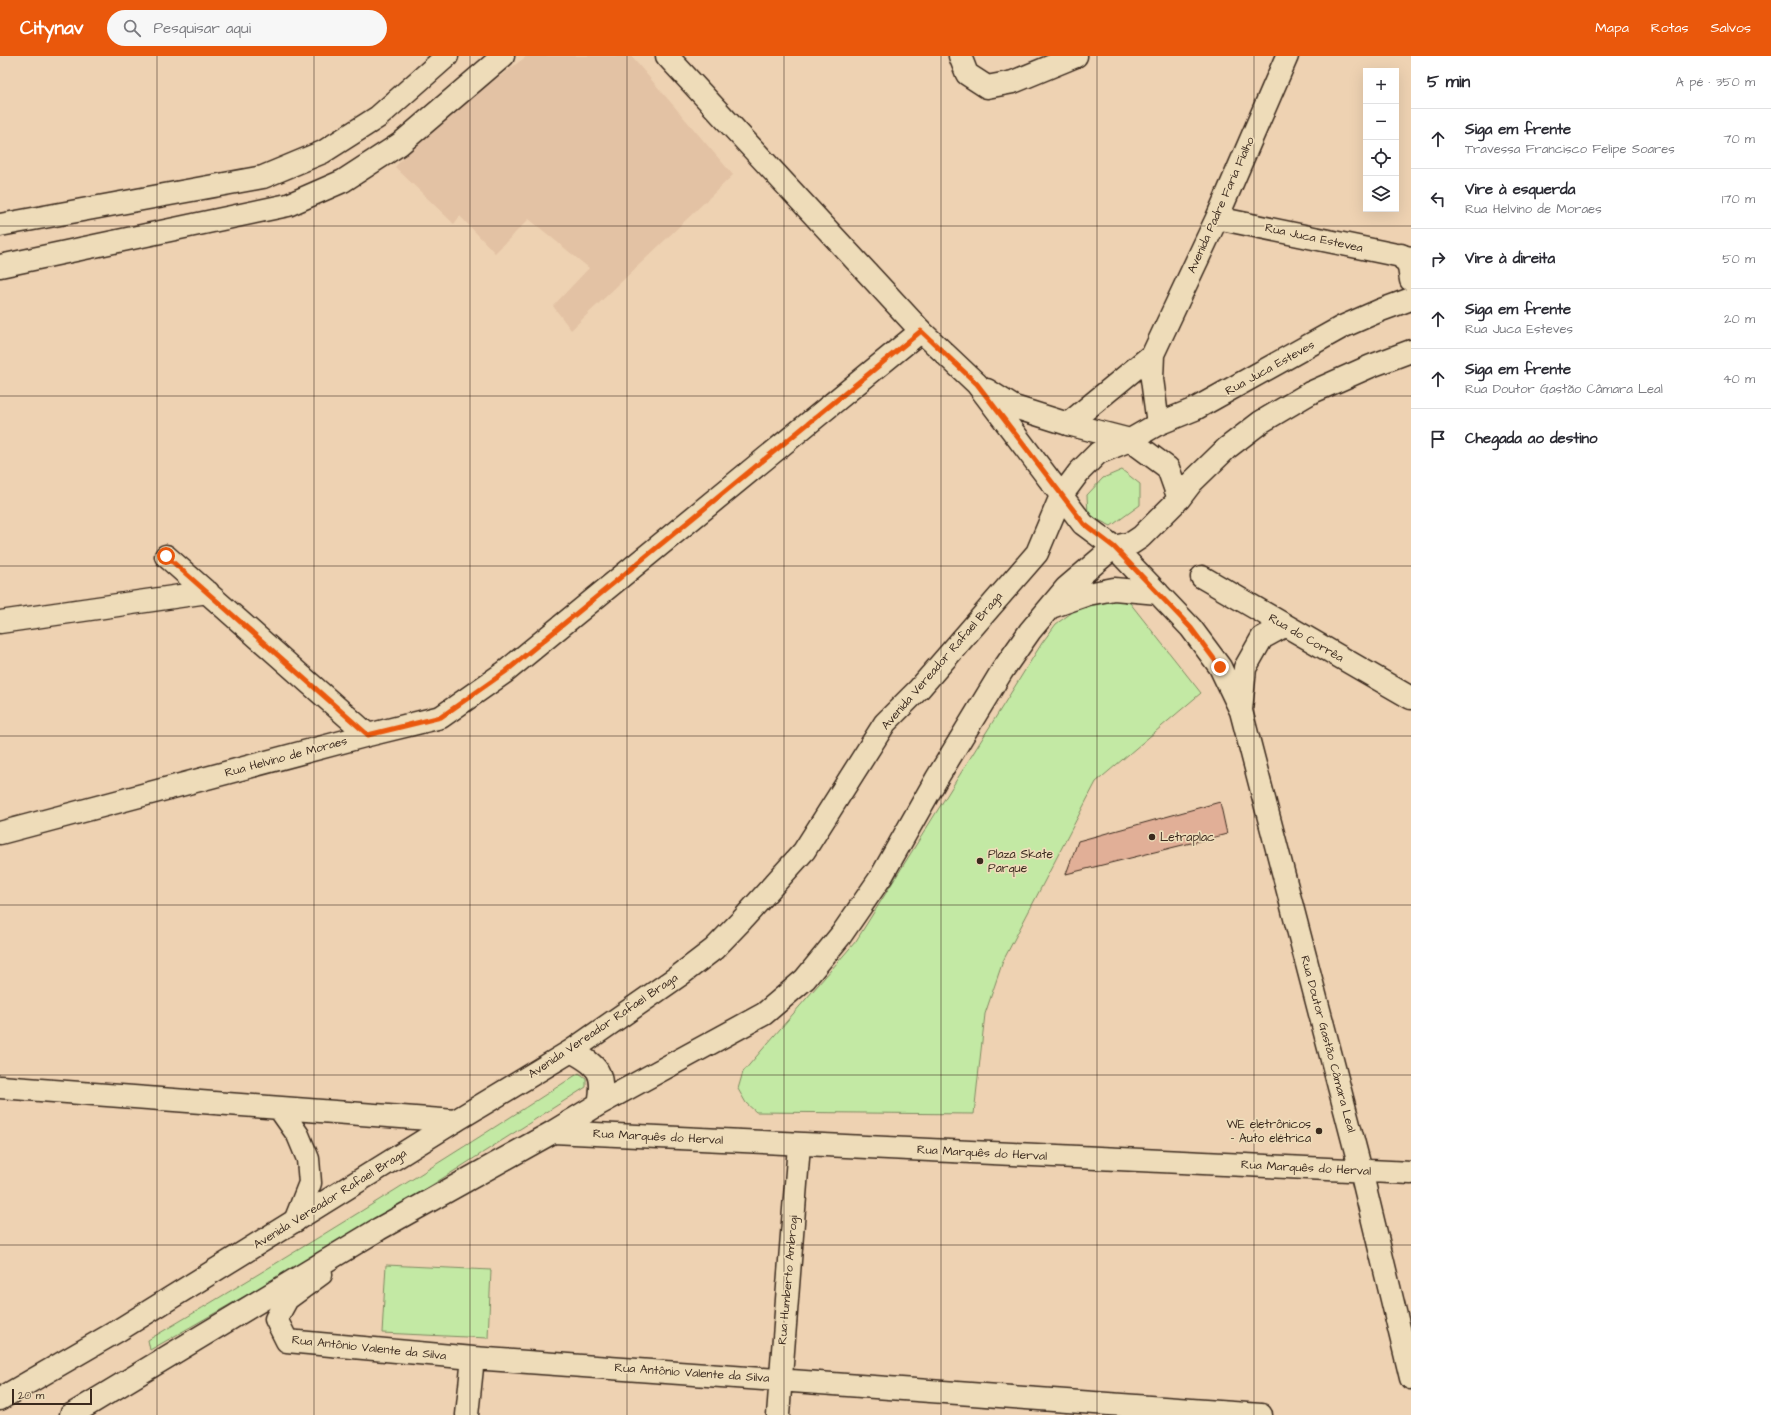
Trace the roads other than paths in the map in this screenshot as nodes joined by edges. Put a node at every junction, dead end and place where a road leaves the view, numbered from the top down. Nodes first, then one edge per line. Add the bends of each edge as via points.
1 (447, 56) edge
2 (503, 56) edge
3 (667, 56) edge
4 (960, 56) edge
5 (1076, 56) edge
6 (1287, 56) edge
7 (1217, 218) junction
8 (0, 225) edge
9 (1406, 257) edge
10 (0, 266) edge
11 (1411, 282) edge
12 (1406, 301) edge
13 (921, 331) junction
14 (1411, 351) edge
15 (1153, 354) junction
16 (977, 384) junction
17 (1068, 424) junction
18 (1158, 424) junction
19 (1130, 440) junction
20 (1061, 496) junction
21 (1178, 499) junction
22 (1114, 547) junction
23 (166, 556) dead end
24 (1202, 577) dead end
25 (208, 592) junction
26 (1158, 593) junction
27 (1050, 608) junction
28 (0, 622) edge
29 (1284, 626) junction
30 (1411, 698) edge
31 (1241, 711) junction
32 (368, 735) junction
33 (0, 833) edge
34 (571, 1051) junction
35 (0, 1087) edge
36 (599, 1104) junction
37 (279, 1108) junction
38 (455, 1121) junction
39 (553, 1132) junction
40 (799, 1145) junction
41 (1361, 1171) junction
42 (1411, 1173) edge
43 (295, 1221) junction
44 (380, 1229) junction
45 (473, 1358) junction
46 (1411, 1378) edge
47 (780, 1379) junction
48 (0, 1399) edge
49 (470, 1412) edge
50 (70, 1415) edge
51 (778, 1415) edge
52 (1261, 1415) edge

1 - 8 main road via 378,117 323,152 264,178
2 - 10 main road via 400,144 343,181 288,205
3 - 13 main road
4 - 5 main road via 967,74 987,87 1013,82
6 - 7 main road, Avenida Padre Faria Fialho
7 - 9 main road, Rua Juca Estevea
7 - 15 main road, Avenida Padre Faria Fialho
9 - 11 main road
11 - 12 main road
12 - 18 main road, Rua Juca Esteves via 1342,328 1195,409
13 - 16 main road
13 - 32 main road, Rua Helvino de Moraes via 505,672 441,717
14 - 21 main road via 1310,394 1261,422 1227,448
15 - 17 main road, Avenida Padre Faria Fialho
15 - 18 main road, Avenida Padre Faria Fialho via 1152,379
16 - 17 main road via 1014,407
16 - 20 main road
17 - 19 main road
18 - 19 main road, Rua Juca Esteves
19 - 20 main road, Rua Juca Esteves via 1098,453 1078,472
19 - 21 main road via 1168,468
20 - 22 main road via 1084,524
20 - 34 main road, Avenida Vereador Rafael Braga via 1037,553 919,689 885,724 804,851 714,949
21 - 22 main road via 1141,537 1132,543
22 - 26 main road, Rua Doutor Gastão Câmara Leal
22 - 27 main road via 1066,588
23 - 25 main road
24 - 29 main road, Rua do Corrêa
25 - 28 main road
25 - 32 main road
26 - 27 main road via 1114,590 1088,594
26 - 31 main road, Rua Doutor Gastão Câmara Leal via 1191,628 1220,667
27 - 36 main road via 1002,671 881,877 805,979 764,1014
29 - 30 main road, Rua do Corrêa
29 - 31 main road, Rua Doutor Gastão Câmara Leal via 1262,638 1245,668
31 - 41 main road, Rua Doutor Gastão Câmara Leal
32 - 33 main road, Rua Helvino de Moraes
34 - 36 main road via 587,1060 599,1073 602,1087
34 - 38 main road, Avenida Vereador Rafael Braga
35 - 37 main road
36 - 39 main road
37 - 38 main road
37 - 43 main road via 298,1135 308,1159 310,1183
38 - 43 main road, Avenida Vereador Rafael Braga
39 - 40 main road, Rua Marquês do Herval
39 - 44 main road
40 - 41 main road, Rua Marquês do Herval
40 - 47 main road, Rua Humberto Ambrogi
41 - 42 main road, Rua Marquês do Herval
41 - 46 main road, Rua Doutor Gastão Câmara Leal
43 - 48 main road, Avenida Vereador Rafael Braga via 119,1330
44 - 45 main road, Rua Antônio Valente da Silva via 287,1299 276,1319 287,1341
44 - 50 main road
45 - 47 main road, Rua Antônio Valente da Silva
45 - 49 main road
47 - 51 main road, Rua Humberto Ambrogi
47 - 52 main road, Rua Antônio Valente da Silva

